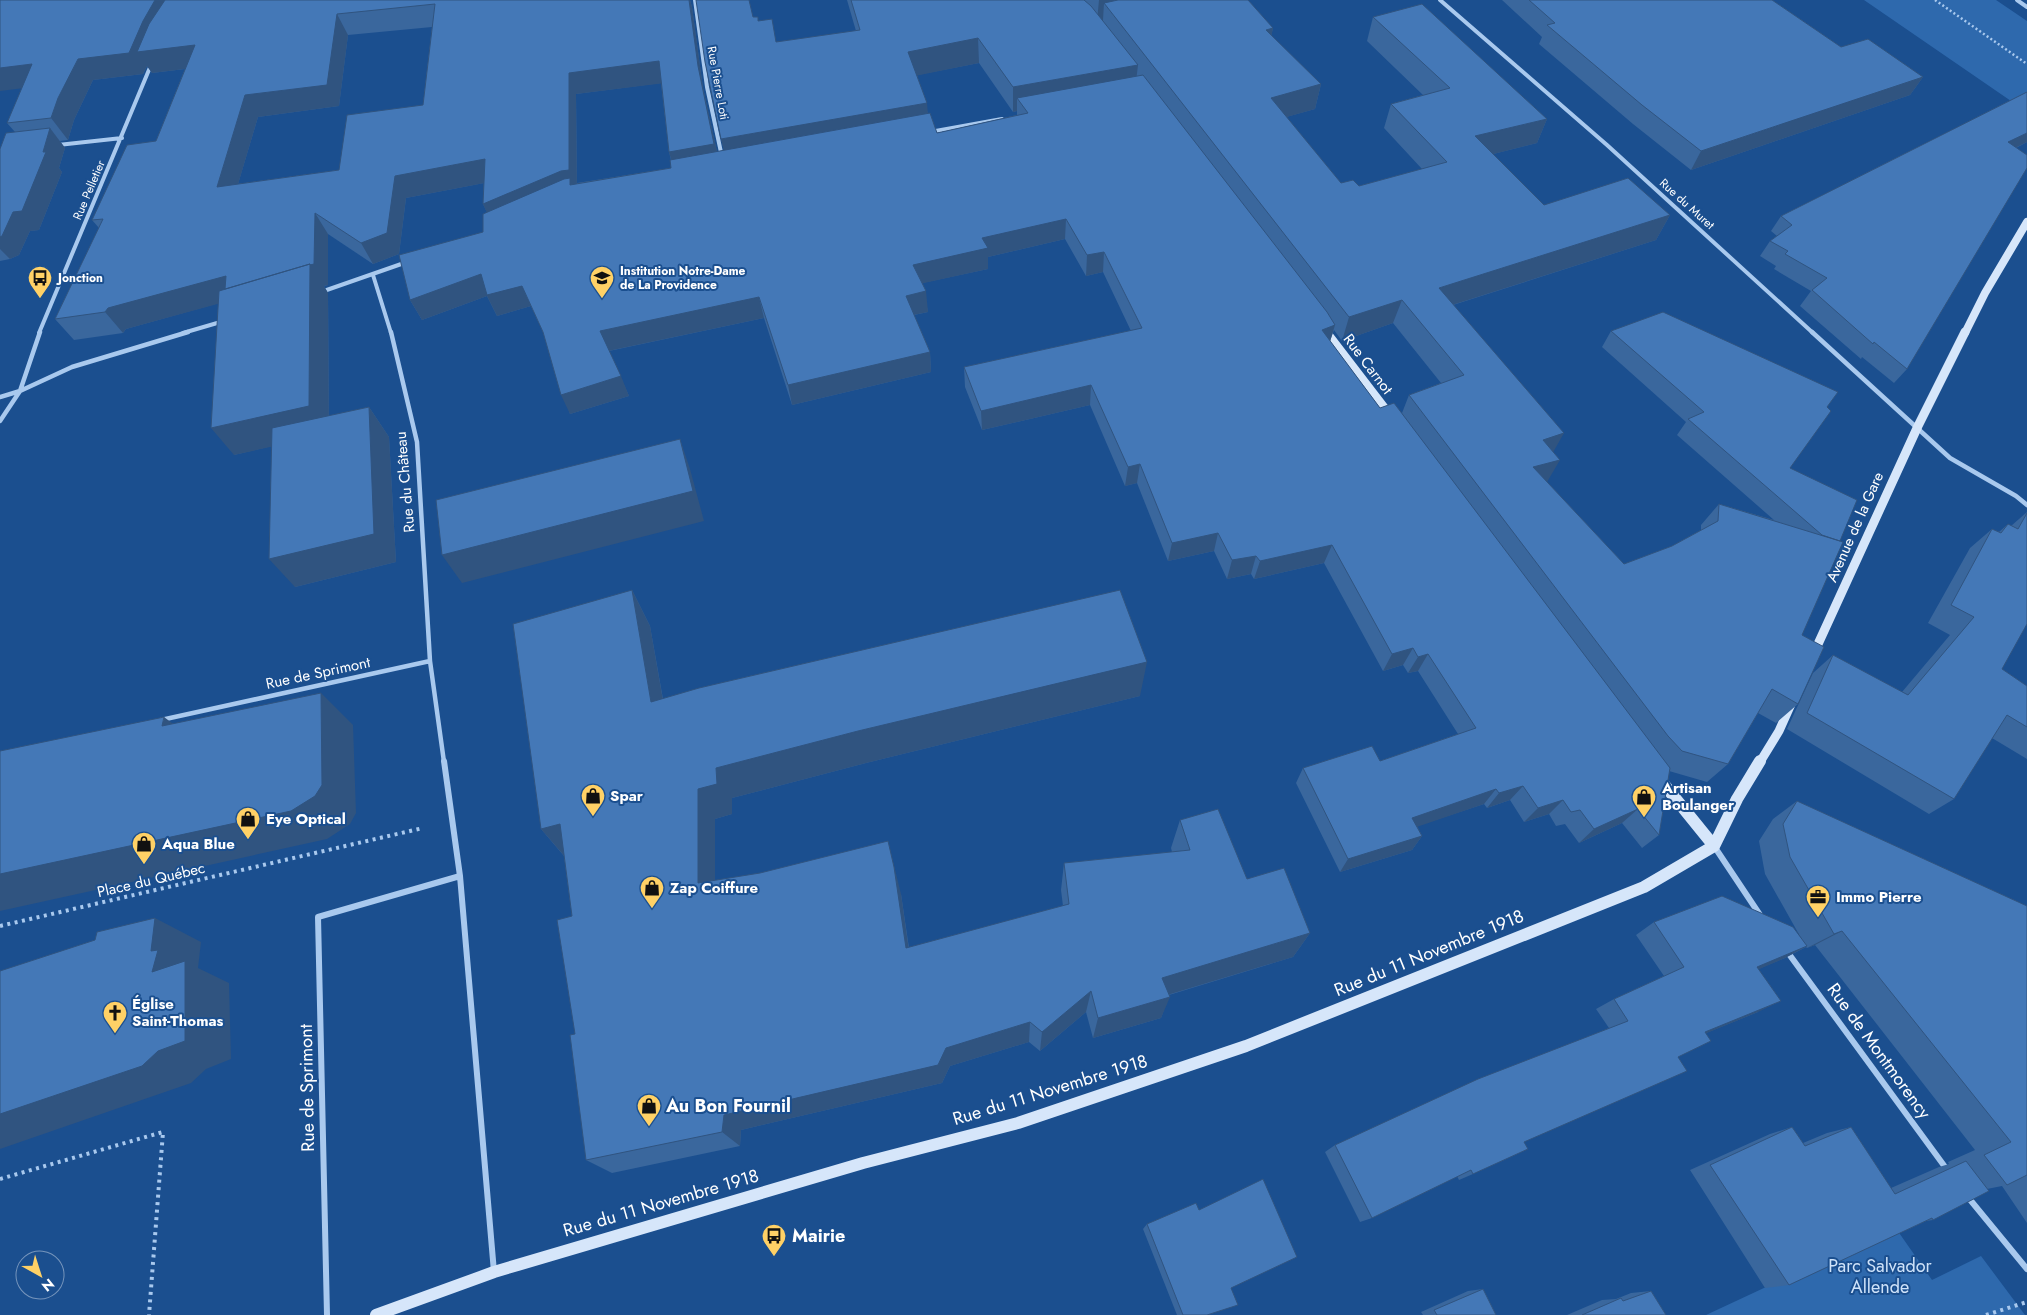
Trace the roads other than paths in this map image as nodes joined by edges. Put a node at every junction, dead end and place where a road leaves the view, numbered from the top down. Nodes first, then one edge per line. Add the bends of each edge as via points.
1 (694, 0) edge
2 (1440, 0) edge
3 (2018, 0) edge
4 (2027, 7) edge
5 (153, 61) edge
6 (1011, 117) edge
7 (925, 132) edge
8 (122, 138) junction
9 (56, 145) dead end
10 (722, 159) edge
11 (2027, 222) edge
12 (415, 260) edge
13 (373, 275) junction
14 (317, 293) dead end
15 (232, 318) edge
16 (1316, 319) edge
17 (20, 392) junction
18 (0, 397) edge
19 (0, 421) edge
20 (1918, 426) junction
21 (1400, 429) edge
22 (2027, 505) edge
23 (430, 661) junction
24 (1808, 668) edge
25 (1795, 695) edge
26 (150, 723) edge
27 (1654, 772) edge
28 (1714, 846) junction
29 (460, 876) junction
30 (1764, 921) edge
31 (1782, 944) edge
32 (1951, 1174) edge
33 (1962, 1190) edge
34 (2027, 1269) edge
35 (494, 1272) junction
36 (326, 1315) edge
37 (376, 1315) edge

1 - 10 street, Rue Pierre Loti
2 - 20 street, Rue du Muret
3 - 4 street
5 - 8 street, Rue Pelletier
6 - 7 street
8 - 9 street
8 - 17 street, Rue Pelletier via 37,339
11 - 20 main road, Avenue de la Gare via 1985,293
12 - 13 street
13 - 14 street
13 - 23 street, Rue du Château via 389,322 416,442
15 - 17 street via 72,367
16 - 21 main road, Rue Carnot
17 - 18 street
17 - 19 street
20 - 22 street, Rue du Muret via 1950,458
20 - 24 main road, Avenue de la Gare
23 - 26 street, Rue de Sprimont
23 - 29 street
25 - 28 main road via 1779,731 1737,799
27 - 28 main road
28 - 30 street
28 - 35 main road, Rue du 11 Novembre 1918 via 1644,887 1246,1046 1018,1123 863,1163
29 - 35 street
29 - 36 street, Rue de Sprimont via 318,917
31 - 32 street, Rue de Montmorency
33 - 34 street
35 - 37 main road, Rue du 11 Novembre 1918

